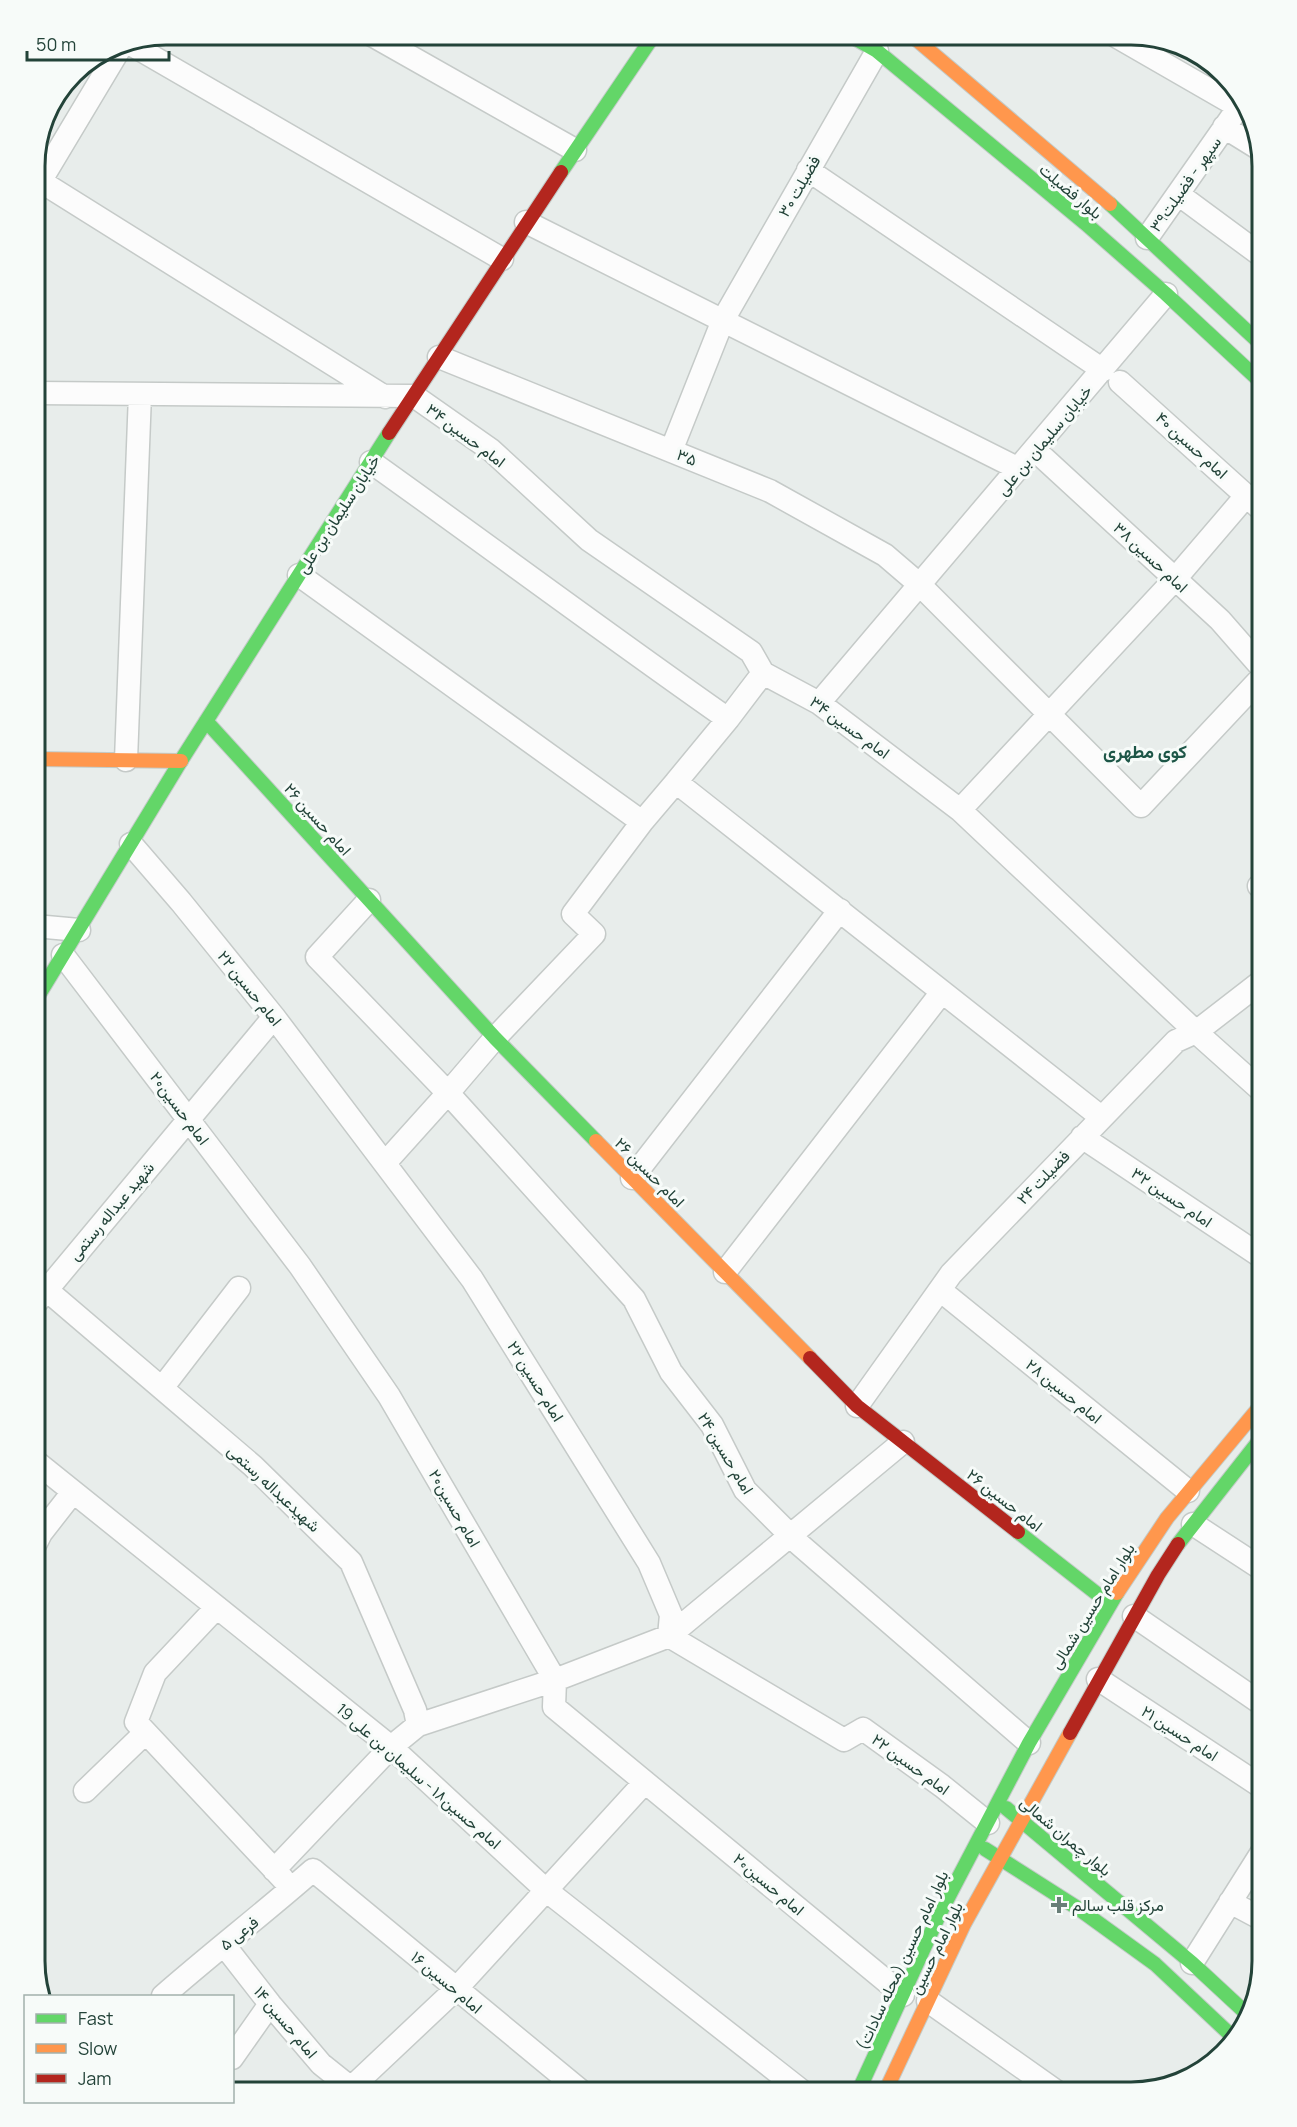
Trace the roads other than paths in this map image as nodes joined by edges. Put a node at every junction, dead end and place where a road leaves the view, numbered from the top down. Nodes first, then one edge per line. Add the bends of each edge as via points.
1 (391, 45) edge
2 (647, 45) edge
3 (866, 45) edge
4 (917, 45) edge
5 (1132, 45) edge
6 (138, 48) edge
7 (877, 51) junction
8 (113, 57) edge
9 (942, 83) junction
10 (1232, 99) edge
11 (1238, 108) edge
12 (1224, 127) junction
13 (1250, 143) edge
14 (575, 150) junction
15 (46, 152) edge
16 (808, 170) junction
17 (45, 189) edge
18 (1178, 194) junction
19 (526, 222) junction
20 (1147, 238) junction
21 (1252, 247) edge
22 (502, 258) junction
23 (1166, 294) junction
24 (723, 320) junction
25 (1252, 335) edge
26 (439, 357) junction
27 (1252, 372) edge
28 (1111, 376) junction
29 (45, 393) edge
30 (140, 394) junction
31 (414, 396) junction
32 (386, 397) junction
33 (1035, 450) junction
34 (671, 451) junction
35 (371, 462) junction
36 (1019, 469) junction
37 (1252, 501) edge
38 (1252, 505) edge
39 (299, 575) junction
40 (1175, 579) junction
41 (920, 585) junction
42 (1252, 656) edge
43 (763, 673) junction
44 (1252, 689) edge
45 (819, 703) junction
46 (1050, 713) junction
47 (728, 719) junction
48 (206, 721) junction
49 (45, 759) edge
50 (126, 760) junction
51 (181, 761) junction
52 (676, 782) junction
53 (960, 810) junction
54 (642, 822) junction
55 (131, 844) junction
56 (369, 900) junction
57 (840, 910) junction
58 (45, 927) edge
59 (79, 930) junction
60 (63, 955) junction
61 (45, 985) edge
62 (1252, 990) edge
63 (942, 992) junction
64 (274, 1017) junction
65 (1197, 1032) junction
66 (495, 1038) junction
67 (1252, 1081) edge
68 (448, 1093) junction
69 (1101, 1117) junction
70 (188, 1119) junction
71 (1082, 1137) junction
72 (384, 1163) junction
73 (632, 1178) junction
74 (1252, 1250) edge
75 (724, 1272) junction
76 (45, 1283) edge
77 (239, 1288) dead end
78 (940, 1290) junction
79 (45, 1296) edge
80 (162, 1388) junction
81 (857, 1406) junction
82 (1252, 1417) edge
83 (903, 1442) junction
84 (1252, 1451) edge
85 (45, 1470) edge
86 (1188, 1491) junction
87 (73, 1492) junction
88 (1193, 1524) junction
89 (45, 1528) edge
90 (792, 1536) junction
91 (1252, 1562) edge
92 (1110, 1604) junction
93 (217, 1607) junction
94 (1134, 1616) junction
95 (669, 1636) junction
96 (1098, 1679) junction
97 (555, 1680) junction
98 (1252, 1696) edge
99 (418, 1725) junction
100 (145, 1733) junction
101 (1029, 1743) junction
102 (391, 1747) junction
103 (1252, 1780) edge
104 (645, 1782) junction
105 (85, 1791) dead end
106 (999, 1803) junction
107 (1023, 1821) junction
108 (988, 1823) junction
109 (977, 1843) junction
110 (1002, 1859) junction
111 (1252, 1869) edge
112 (274, 1870) junction
113 (313, 1870) joint
114 (292, 1888) junction
115 (547, 1891) junction
116 (1230, 1902) junction
117 (1252, 1913) edge
118 (224, 1945) junction
119 (1191, 1963) junction
120 (456, 1989) junction
121 (164, 1995) edge
122 (903, 1995) junction
123 (928, 2001) junction
124 (270, 2004) junction
125 (1242, 2010) edge
126 (1228, 2033) edge
127 (234, 2055) edge
128 (343, 2082) edge
129 (361, 2082) edge
130 (570, 2082) edge
131 (790, 2082) edge
132 (863, 2082) edge
133 (890, 2082) edge
134 (1043, 2082) edge

1 - 14 street
2 - 14 street, خیابان سلیمان بن علی
3 - 7 street, بلوار فضیلت
4 - 9 street, بلوار فضیلت
5 - 10 street
6 - 22 street
7 - 9 street, بلوار فضیلت
7 - 16 street, فضیلت ۳۰
8 - 15 street
9 - 20 street, بلوار فضیلت via 1104,198
9 - 23 street, بلوار فضیلت via 1084,223
11 - 12 street, سپهر - فضیلت۳۹
12 - 13 street
12 - 18 street, سپهر - فضیلت۳۹
14 - 19 street, خیابان سلیمان بن علی
16 - 24 street, فضیلت ۳۰
16 - 28 street, امام حسین ۴۰
17 - 32 street
18 - 20 street, سپهر - فضیلت۳۹
18 - 21 street
19 - 22 street, خیابان سلیمان بن علی
19 - 24 street
20 - 25 street, بلوار فضیلت
22 - 26 street, خیابان سلیمان بن علی
23 - 27 street, بلوار فضیلت
23 - 28 street, خیابان سلیمان بن علی
24 - 34 street, فضیلت ۳۰
24 - 36 street
26 - 31 street, خیابان سلیمان بن علی
26 - 34 street, ۳۵
28 - 33 street, خیابان سلیمان بن علی
28 - 37 street, امام حسین ۴۰
29 - 30 street
30 - 32 street
30 - 50 street
31 - 32 street
31 - 35 street, خیابان سلیمان بن علی
31 - 43 street, امام حسین ۳۴ via 491,450 589,540 751,652
33 - 36 street, خیابان سلیمان بن علی
33 - 40 street, امام حسین ۳۸
34 - 41 street, ۳۵ via 770,491 885,555
35 - 39 street, خیابان سلیمان بن علی
35 - 47 street
36 - 41 street, خیابان سلیمان بن علی
38 - 40 street
39 - 48 street, خیابان سلیمان بن علی
39 - 54 street
40 - 42 street, امام حسین ۳۸
40 - 46 street
41 - 45 street, خیابان سلیمان بن علی
41 - 46 street, ۳۵
43 - 45 street, امام حسین ۳۴
43 - 47 street
44 - 46 street, ۳۵ via 1141,806
45 - 53 street, امام حسین ۳۴
46 - 53 street
47 - 52 street
48 - 51 street, خیابان سلیمان بن علی
48 - 56 street, امام حسین ۲۶
49 - 50 street
50 - 51 street
51 - 55 street, خیابان سلیمان بن علی
52 - 54 street
52 - 57 street
53 - 65 street, امام حسین ۳۴
54 - 66 street via 573,914 594,934
55 - 59 street, خیابان سلیمان بن علی
55 - 64 street, امام حسین ۲۲
56 - 66 street, امام حسین ۲۶
56 - 68 street, امام حسین ۲۴ via 317,957
57 - 63 street
57 - 73 street
58 - 59 street
59 - 60 street, خیابان سلیمان بن علی
60 - 61 street, خیابان سلیمان بن علی
60 - 70 street, امام حسین۲۰
62 - 65 street, فضیلت ۲۴
63 - 69 street
63 - 75 street
64 - 70 street, شهید عبداله رستمی
64 - 72 street, امام حسین ۲۲
65 - 67 street, امام حسین ۳۴
65 - 69 street, فضیلت ۲۴ via 1176,1041
66 - 68 street
66 - 73 street, امام حسین ۲۶
68 - 72 street
68 - 90 street, امام حسین ۲۴ via 634,1299 670,1372 712,1425 745,1490
69 - 71 street, فضیلت ۲۴
70 - 76 street, شهید عبداله رستمی
70 - 97 street, امام حسین۲۰ via 300,1266 389,1396
71 - 74 street, امام حسین ۳۲
71 - 78 street, فضیلت ۲۴
72 - 95 street, امام حسین ۲۲ via 472,1279 649,1563 670,1615
73 - 75 street, امام حسین ۲۶
75 - 81 street, امام حسین ۲۶
77 - 80 street
78 - 81 street, فضیلت ۲۴
78 - 86 street, امام حسین ۲۸
79 - 80 street, شهیدعبداله رستمی
80 - 99 street, شهیدعبداله رستمی via 253,1466 351,1562
81 - 83 street, امام حسین ۲۶
82 - 86 street, بلوار امام حسین شمالی
83 - 90 street
83 - 92 street, امام حسین ۲۶
84 - 88 street
85 - 87 street, امام حسین۱۸ - سلیمان بن علی 19
86 - 92 street, بلوار امام حسین شمالی
87 - 89 street
87 - 93 street, امام حسین۱۸ - سلیمان بن علی 19
88 - 91 street
88 - 94 street
90 - 95 street
90 - 101 street, امام حسین ۲۴
92 - 101 street, بلوار امام حسین شمالی
93 - 100 street via 155,1673 136,1722
93 - 102 street, امام حسین۱۸ - سلیمان بن علی 19
94 - 96 street
94 - 98 street
95 - 97 street
95 - 108 street, امام حسین ۲۲ via 844,1740 863,1729
96 - 103 street, امام حسین ۲۱
96 - 107 street
97 - 99 street
97 - 104 street, امام حسین۲۰ via 554,1707
99 - 102 street
100 - 105 street
100 - 112 street
101 - 106 street, بلوار امام حسین شمالی
102 - 112 street
102 - 115 street, امام حسین۱۸ - سلیمان بن علی 19
104 - 115 street
104 - 122 street, امام حسین۲۰
106 - 107 street, بلوار چمران شمالی
106 - 108 street, بلوار امام حسین شمالی
107 - 110 street, بلوار امام حسین
107 - 119 street, بلوار چمران شمالی
108 - 109 street, بلوار امام حسین شمالی
109 - 110 street
109 - 122 street, بلوار امام حسین (محله سادات)
110 - 123 street, بلوار امام حسین via 964,1924
110 - 126 street via 1155,1964
111 - 116 street
112 - 114 street
113 - 114 street, فرعی ۵
113 - 120 street, امام حسین ۱۶
114 - 118 street, فرعی ۵
115 - 120 street
115 - 131 street, امام حسین۱۸ - سلیمان بن علی 19
116 - 117 street
116 - 119 street
118 - 121 street, فرعی ۵
118 - 124 street, امام حسین ۱۴
119 - 125 street, بلوار چمران شمالی
120 - 129 street
120 - 130 street, امام حسین ۱۶
122 - 132 street, بلوار امام حسین (محله سادات)
123 - 133 street, بلوار امام حسین
123 - 134 street
124 - 127 street
124 - 128 street, امام حسین ۱۴ via 321,2064

